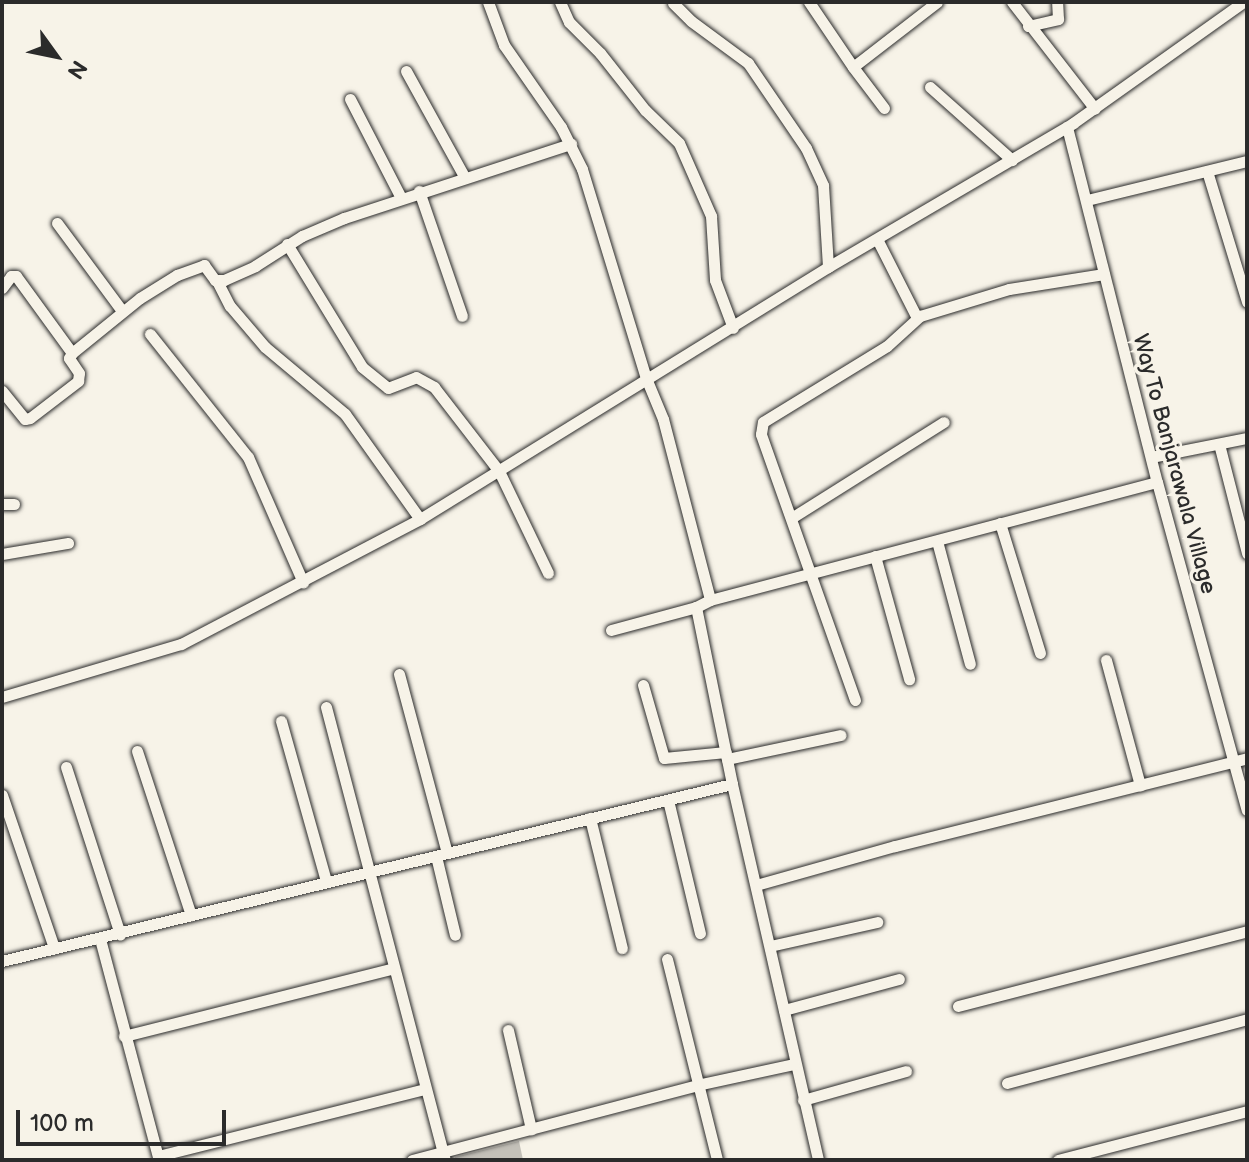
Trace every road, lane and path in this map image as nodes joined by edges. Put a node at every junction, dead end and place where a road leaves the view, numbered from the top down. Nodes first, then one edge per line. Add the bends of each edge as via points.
1 (488, 2) edge
2 (560, 2) edge
3 (809, 2) edge
4 (937, 2) edge
5 (1012, 2) edge
6 (1057, 2) edge
7 (1243, 2) edge
8 (673, 3) edge
9 (1228, 6) edge
10 (1028, 26) junction
11 (853, 67) junction
12 (406, 71) dead end
13 (930, 87) dead end
14 (350, 99) dead end
15 (884, 108) dead end
16 (1095, 109) junction
17 (1067, 127) junction
18 (571, 144) junction
19 (1012, 160) junction
20 (1247, 161) edge
21 (1207, 171) junction
22 (465, 178) junction
23 (419, 191) junction
24 (401, 198) junction
25 (1087, 200) junction
26 (57, 223) dead end
27 (878, 241) junction
28 (287, 244) junction
29 (828, 267) junction
30 (1104, 274) junction
31 (217, 281) junction
32 (2, 288) edge
33 (1247, 302) edge
34 (122, 311) junction
35 (462, 316) dead end
36 (917, 318) junction
37 (733, 328) junction
38 (150, 334) dead end
39 (72, 353) junction
40 (646, 378) junction
41 (2, 391) edge
42 (944, 422) dead end
43 (1247, 438) edge
44 (1219, 444) junction
45 (1151, 457) junction
46 (499, 471) junction
47 (1157, 482) junction
48 (793, 517) junction
49 (420, 519) junction
50 (1000, 523) junction
51 (937, 541) junction
52 (68, 543) dead end
53 (1247, 553) edge
54 (2, 554) edge
55 (875, 556) junction
56 (810, 572) junction
57 (548, 573) dead end
58 (303, 582) junction
59 (710, 600) junction
60 (696, 607) junction
61 (611, 630) dead end
62 (1040, 653) dead end
63 (1106, 660) dead end
64 (970, 664) dead end
65 (399, 674) dead end
66 (909, 679) dead end
67 (643, 685) dead end
68 (2, 697) edge
69 (855, 700) dead end
70 (326, 707) dead end
71 (281, 721) dead end
72 (841, 735) dead end
73 (137, 751) dead end
74 (727, 756) junction
75 (1247, 758) edge
76 (1231, 761) junction
77 (66, 767) dead end
78 (732, 784) junction
79 (1140, 785) junction
80 (2, 795) edge
81 (668, 800) junction
82 (1247, 810) edge
83 (590, 818) junction
84 (442, 854) junction
85 (370, 872) junction
86 (326, 881) junction
87 (756, 885) junction
88 (191, 915) junction
89 (877, 922) dead end
90 (1247, 931) edge
91 (700, 933) dead end
92 (120, 934) junction
93 (455, 935) dead end
94 (100, 939) junction
95 (770, 946) junction
96 (54, 948) junction
97 (622, 948) dead end
98 (667, 959) dead end
99 (2, 961) edge
100 (394, 968) junction
101 (899, 979) dead end
102 (958, 1006) dead end
103 (784, 1010) junction
104 (1247, 1019) edge
105 (508, 1030) dead end
106 (124, 1036) junction
107 (794, 1064) junction
108 (906, 1071) dead end
109 (1007, 1083) dead end
110 (697, 1085) junction
111 (425, 1089) junction
112 (803, 1100) junction
113 (1247, 1111) edge
114 (531, 1129) junction
115 (444, 1156) edge
116 (158, 1158) edge
117 (412, 1160) edge
118 (717, 1160) edge
119 (818, 1160) edge
120 (1058, 1160) edge

1 - 18 street via 504,45
2 - 37 street via 569,22 679,143 711,216 715,280
3 - 11 street
4 - 11 street
5 - 10 street
6 - 10 street via 1058,19
7 - 9 street
8 - 29 street via 748,63 806,148 823,185
9 - 16 street
10 - 16 street
11 - 15 street
12 - 22 street
13 - 19 street
14 - 24 street
16 - 17 street
17 - 19 street
17 - 25 street, Way To Banjarawala Village
18 - 22 street
18 - 40 street
19 - 27 street
20 - 21 street
21 - 25 street
21 - 33 street
22 - 23 street
23 - 24 street
23 - 35 street
24 - 28 street
25 - 30 street, Way To Banjarawala Village
26 - 34 street
27 - 29 street
27 - 36 street
28 - 31 street via 255,266
28 - 46 street via 362,367 388,388 411,377 428,381
29 - 37 street
30 - 36 street via 1009,289
30 - 45 street, Way To Banjarawala Village
31 - 34 street via 206,266 197,267 161,283
31 - 49 street via 230,306 265,347 345,414
32 - 39 street via 16,276
34 - 39 street
36 - 48 street via 887,346 763,422 761,434
37 - 40 street
38 - 58 street via 248,457
39 - 41 street via 78,381 28,419
40 - 46 street
40 - 59 street via 663,419
42 - 48 street
43 - 44 street
44 - 45 street
44 - 53 street
45 - 47 street, Way To Banjarawala Village
46 - 49 street
46 - 57 street
47 - 50 street
47 - 76 street, Way To Banjarawala Village
48 - 56 street
49 - 58 street
50 - 51 street
50 - 62 street
51 - 55 street
51 - 64 street
52 - 54 street
55 - 56 street
55 - 66 street
56 - 59 street
56 - 69 street
58 - 68 street via 181,644
59 - 60 street
60 - 61 street
60 - 74 street
63 - 79 street
65 - 84 street
67 - 74 street via 664,758
70 - 85 street
71 - 86 street
72 - 74 street
73 - 88 street
74 - 78 street
75 - 76 street
76 - 79 street
76 - 82 street, Way To Banjarawala Village
77 - 92 street
78 - 81 street
78 - 87 street
79 - 87 street
80 - 96 street
81 - 83 street
81 - 91 street
83 - 84 street
83 - 97 street
84 - 85 street
84 - 93 street
85 - 86 street
85 - 100 street
86 - 88 street
87 - 95 street
88 - 92 street
89 - 95 street
90 - 102 street
92 - 94 street
94 - 96 street
94 - 106 street
95 - 103 street
96 - 99 street
98 - 110 street
100 - 106 street
100 - 111 street
101 - 103 street
103 - 107 street
104 - 109 street
105 - 114 street
106 - 116 street
107 - 110 street
107 - 112 street
108 - 112 street
110 - 114 street
110 - 118 street
111 - 115 street
111 - 116 street
112 - 119 street
113 - 120 street
114 - 115 street
115 - 117 street

